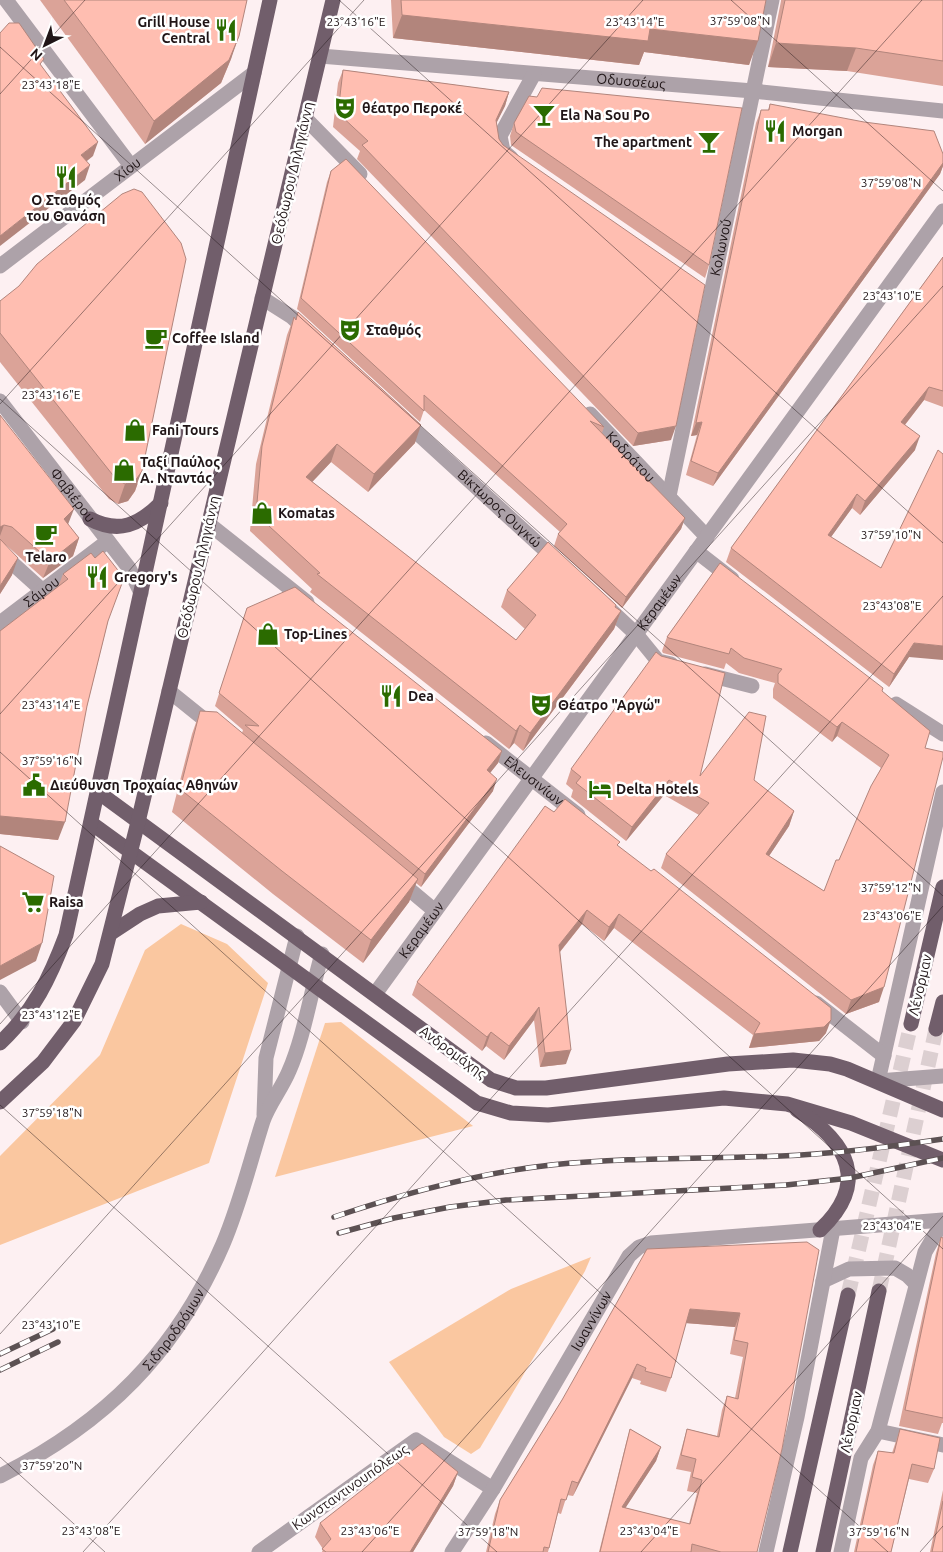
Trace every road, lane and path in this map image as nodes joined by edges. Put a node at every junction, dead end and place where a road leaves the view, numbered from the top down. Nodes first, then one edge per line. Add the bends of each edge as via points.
1 (6, 0) edge
2 (270, 0) edge
3 (333, 0) edge
4 (772, 0) edge
5 (320, 56) junction
6 (254, 72) junction
7 (534, 74) junction
8 (753, 91) junction
9 (943, 111) edge
10 (305, 118) junction
11 (131, 166) junction
12 (525, 168) edge
13 (367, 182) edge
14 (943, 211) edge
15 (0, 266) edge
16 (695, 283) edge
17 (711, 294) junction
18 (262, 298) junction
19 (321, 344) edge
20 (0, 401) edge
21 (580, 403) edge
22 (394, 412) edge
23 (669, 496) junction
24 (161, 504) junction
25 (90, 519) junction
26 (209, 524) junction
27 (707, 537) junction
28 (108, 541) junction
29 (0, 552) edge
30 (696, 552) junction
31 (570, 573) edge
32 (742, 587) edge
33 (43, 590) junction
34 (141, 592) junction
35 (592, 594) edge
36 (317, 610) edge
37 (0, 623) edge
38 (636, 634) junction
39 (752, 686) dead end
40 (169, 690) junction
41 (881, 693) edge
42 (943, 734) edge
43 (478, 736) edge
44 (230, 741) edge
45 (532, 778) junction
46 (98, 792) junction
47 (943, 792) edge
48 (138, 822) junction
49 (92, 823) junction
50 (590, 824) edge
51 (131, 852) junction
52 (390, 873) edge
53 (943, 887) edge
54 (201, 902) junction
55 (435, 911) junction
56 (111, 933) junction
57 (298, 936) junction
58 (322, 954) junction
59 (289, 966) junction
60 (313, 983) junction
61 (0, 992) edge
62 (802, 992) edge
63 (375, 994) junction
64 (943, 1002) edge
65 (22, 1022) junction
66 (911, 1024) tunnel mouth
67 (936, 1029) tunnel mouth
68 (0, 1043) edge
69 (884, 1056) junction
70 (943, 1076) edge
71 (878, 1081) junction
72 (0, 1102) edge
73 (787, 1104) junction
74 (943, 1110) edge
75 (264, 1119) junction
76 (943, 1160) edge
77 (943, 1220) edge
78 (827, 1230) junction
79 (823, 1282) junction
80 (916, 1284) junction
81 (879, 1291) tunnel mouth
82 (848, 1295) tunnel mouth
83 (878, 1431) junction
84 (943, 1445) edge
85 (0, 1476) edge
86 (493, 1489) junction
87 (259, 1552) edge
88 (452, 1552) edge
89 (766, 1552) edge
90 (790, 1552) edge
91 (823, 1552) edge
92 (841, 1552) edge

1 - 11 street
2 - 6 main road
3 - 5 main road, Θεόδωρου Δηληγιάννη
4 - 8 street, Κολωνού
5 - 7 street, Οδυσσέως
5 - 10 main road, Θεόδωρου Δηληγιάννη
6 - 11 street, Χίου
6 - 24 main road
7 - 8 street, Οδυσσέως
7 - 12 street via 500,136 503,151
8 - 9 street, Οδυσσέως
8 - 17 street, Κολωνού
10 - 13 street
10 - 18 main road, Θεόδωρου Δηληγιάννη
11 - 15 street, Χίου
14 - 27 street, Κεραμέων
16 - 17 street
17 - 23 street, Κολωνού
18 - 19 street via 292,317
18 - 26 main road, Θεόδωρου Δηληγιάννη
20 - 25 street, Φαβιέρου
21 - 23 street, Κοδράτου
22 - 31 street, Βίκτωρος Ουγκώ
23 - 27 street, Κοδράτου
24 - 25 main road via 139,523 111,526
24 - 34 main road
25 - 28 street, Φαβιέρου
26 - 36 street
26 - 40 main road, Θεόδωρου Δηληγιάννη
27 - 30 street, Κεραμέων
28 - 33 street, Σάμου
28 - 34 street, Φαβιέρου
29 - 33 street
30 - 32 street
30 - 38 street, Κεραμέων
33 - 37 street, Σάμου
34 - 46 main road
35 - 38 street
38 - 39 street via 658,661
38 - 45 street, Κεραμέων
40 - 44 street
40 - 48 main road, Θεόδωρου Δηληγιάννη
41 - 42 street
43 - 45 street, Ελευσινίων
45 - 50 street, Ελευσινίων
45 - 55 street, Κεραμέων
46 - 48 main road, Ανδρομάχης
46 - 49 main road
47 - 69 street
48 - 51 main road, Θεόδωρου Δηληγιάννη
48 - 57 main road, Ανδρομάχης
49 - 51 main road, Ανδρομάχης
49 - 65 main road via 60,951
51 - 54 main road, Ανδρομάχης
51 - 56 main road, Θεόδωρου Δηληγιάννη
52 - 55 street
53 - 66 main road, Λένορμαν
54 - 56 main road via 158,906
54 - 59 main road, Ανδρομάχης
55 - 63 street, Κεραμέων
56 - 72 main road, Θεόδωρου Δηληγιάννη via 102,964 74,1021 43,1062
57 - 58 main road, Ανδρομάχης
57 - 59 street, Σιδηροδρόμων
58 - 60 street, Σιδηροδρόμων
58 - 63 main road, Ανδρομάχης
59 - 60 main road, Ανδρομάχης
59 - 75 street, Σιδηροδρόμων via 266,1058
60 - 73 main road, Ανδρομάχης via 478,1103 511,1113 548,1115 724,1098
60 - 75 street, Σιδηροδρόμων via 290,1070
61 - 65 street
62 - 69 street
63 - 71 main road, Ανδρομάχης via 483,1075 516,1088 555,1087 774,1060 830,1064
64 - 67 main road, Λένορμαν
65 - 68 main road
69 - 71 street
70 - 71 street
71 - 74 main road
73 - 76 main road via 851,1123
73 - 78 main road via 830,1136 847,1165 850,1178 847,1192
75 - 85 street, Σιδηροδρόμων via 223,1243 184,1317 155,1360 88,1422 48,1450
77 - 78 street
77 - 80 street via 925,1252
78 - 79 street
78 - 86 street, Ιωαννίνων via 651,1243 639,1247 629,1256
79 - 80 street via 849,1269 894,1268
79 - 89 street
80 - 83 street
81 - 91 main road, Λένορμαν
82 - 90 main road
83 - 84 street
83 - 92 street via 861,1458
86 - 87 street, Κωνσταντινουπόλεως via 416,1440
86 - 88 street, Ιωαννίνων

